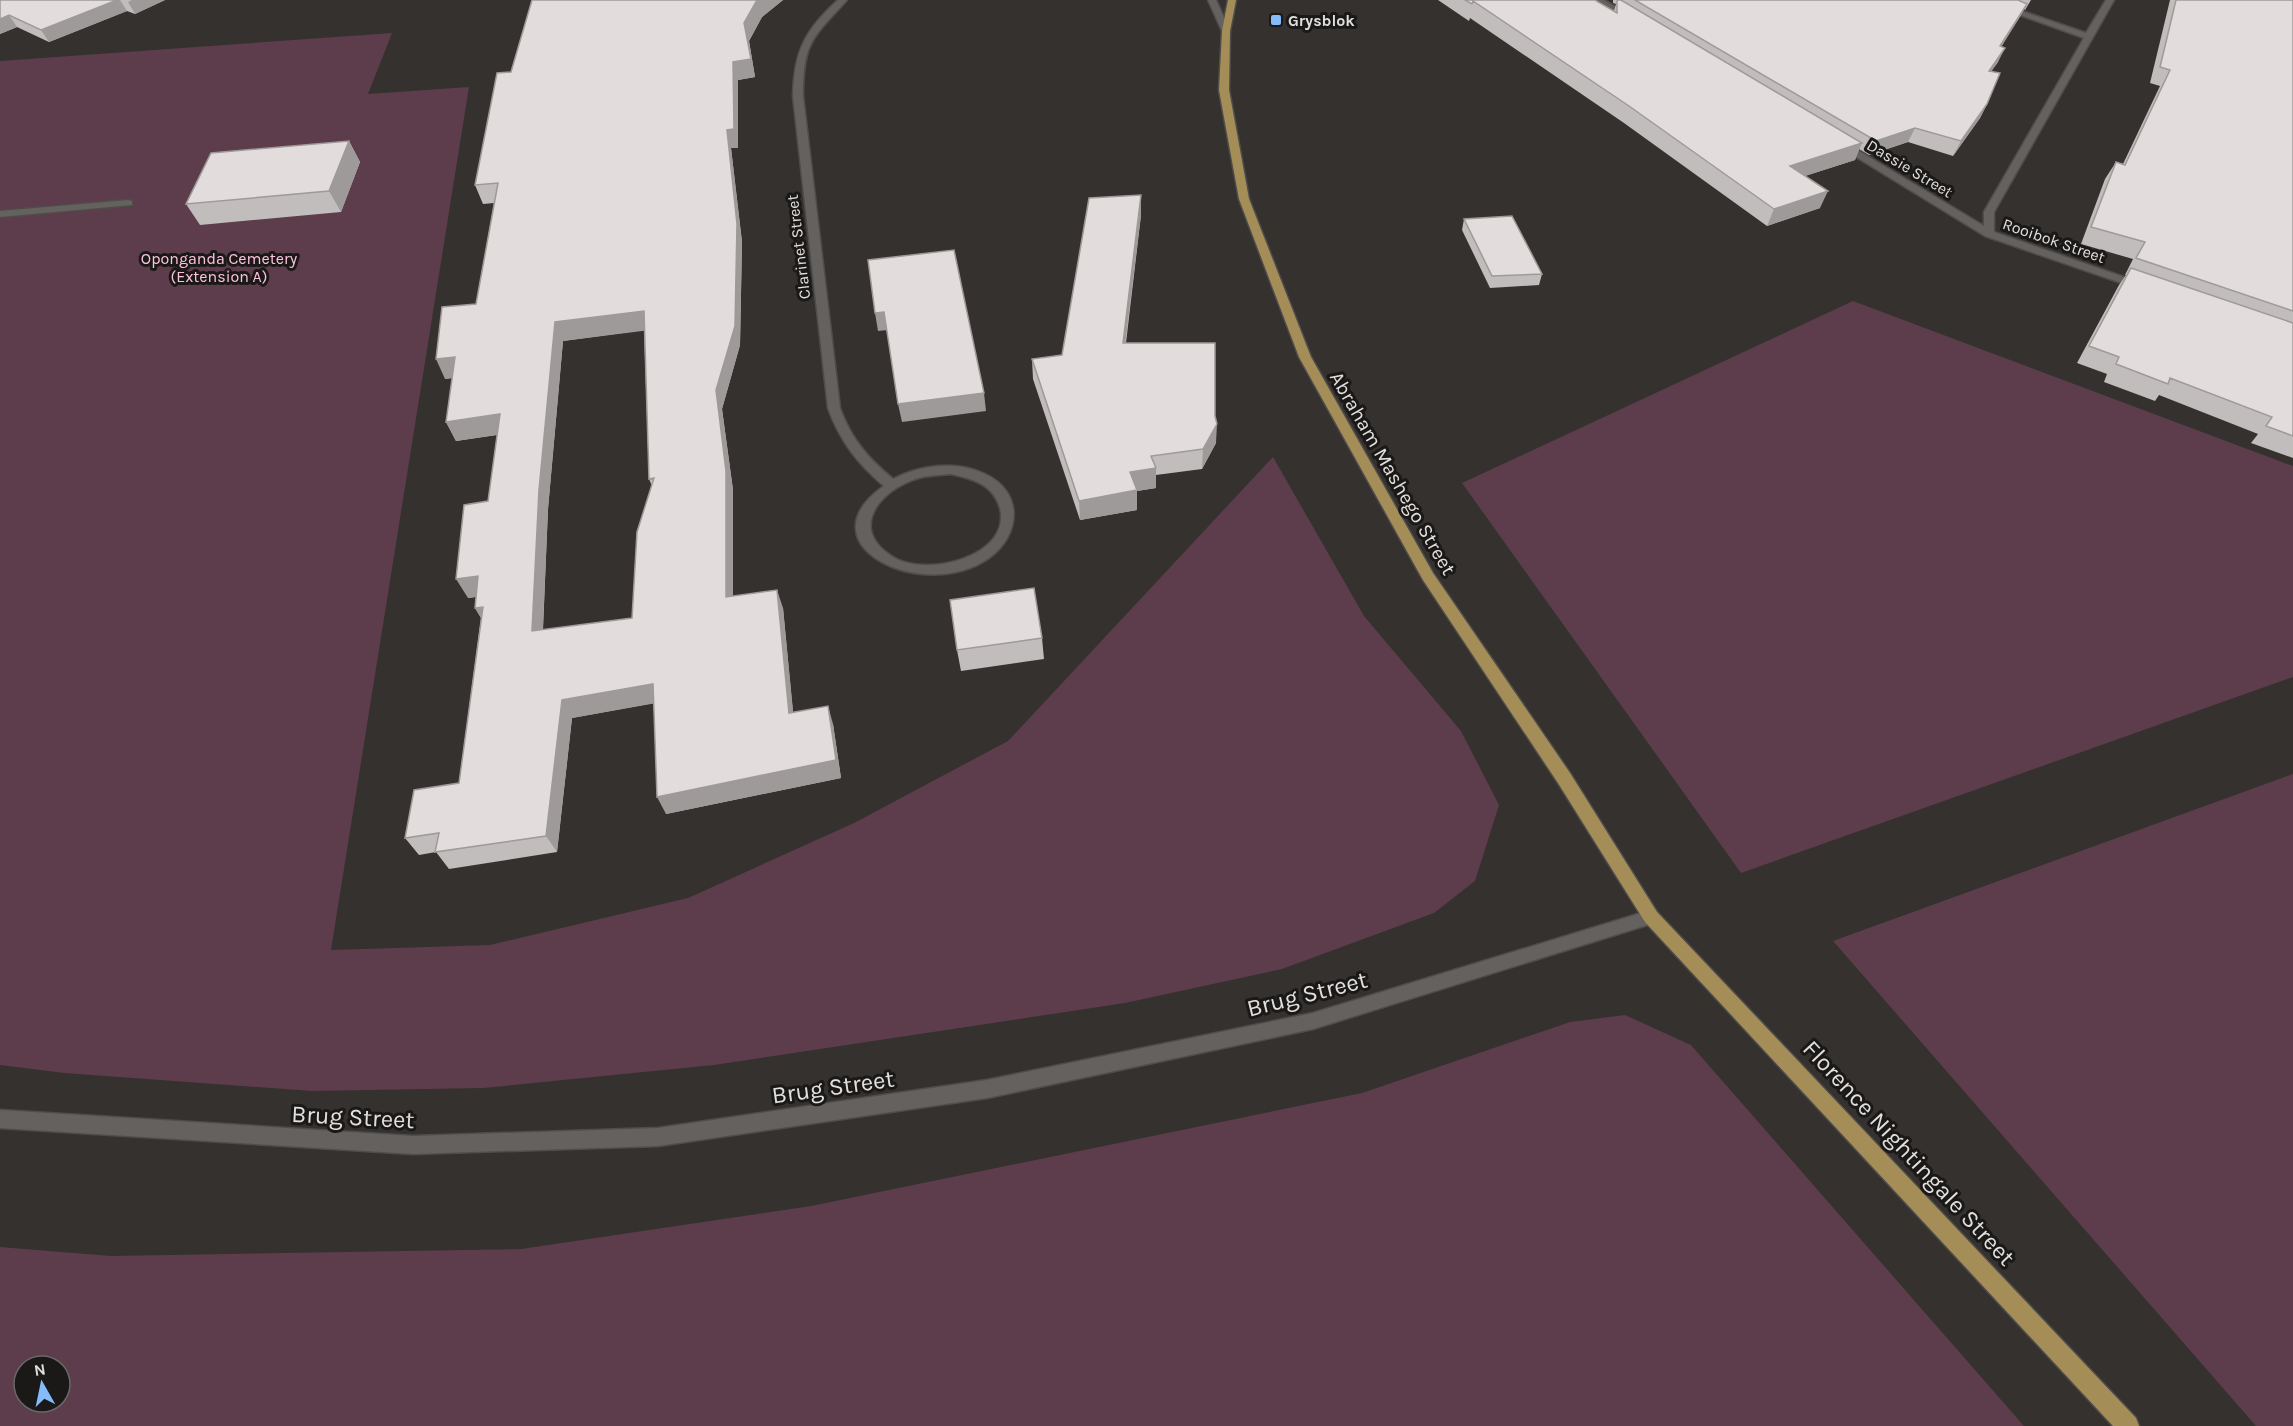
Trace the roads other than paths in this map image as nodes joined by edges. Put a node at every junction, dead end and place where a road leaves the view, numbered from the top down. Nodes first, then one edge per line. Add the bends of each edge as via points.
1 (843, 0) edge
2 (1212, 0) edge
3 (1232, 0) edge
4 (1598, 0) edge
5 (1982, 0) edge
6 (2110, 0) edge
7 (1638, 23) edge
8 (1226, 31) junction
9 (2088, 37) junction
10 (1830, 139) edge
11 (128, 203) dead end
12 (0, 214) edge
13 (1989, 234) junction
14 (2158, 292) edge
15 (891, 484) junction
16 (1651, 917) junction
17 (0, 1119) edge
18 (2128, 1426) edge

1 - 15 street, Clarinet Street via 818,23 807,40 797,64 798,96 834,408 855,453
2 - 8 street
3 - 8 main road, Abraham Mashego Street
4 - 7 street
5 - 9 street
6 - 9 street, Rooibok Street
8 - 16 main road, Abraham Mashego Street via 1224,90 1244,199 1305,357 1428,576 1564,778
9 - 13 street, Rooibok Street via 1989,212
10 - 13 street, Dassie Street
11 - 12 street
13 - 14 street, Rooibok Street
15 - 15 street via 871,503 863,525 870,547 892,564 922,571 956,568 985,555 1005,535 1010,513 1001,492 980,477 951,470 919,473
16 - 17 street, Brug Street via 1313,1021 987,1089 658,1137 412,1145
16 - 18 main road, Florence Nightingale Street

